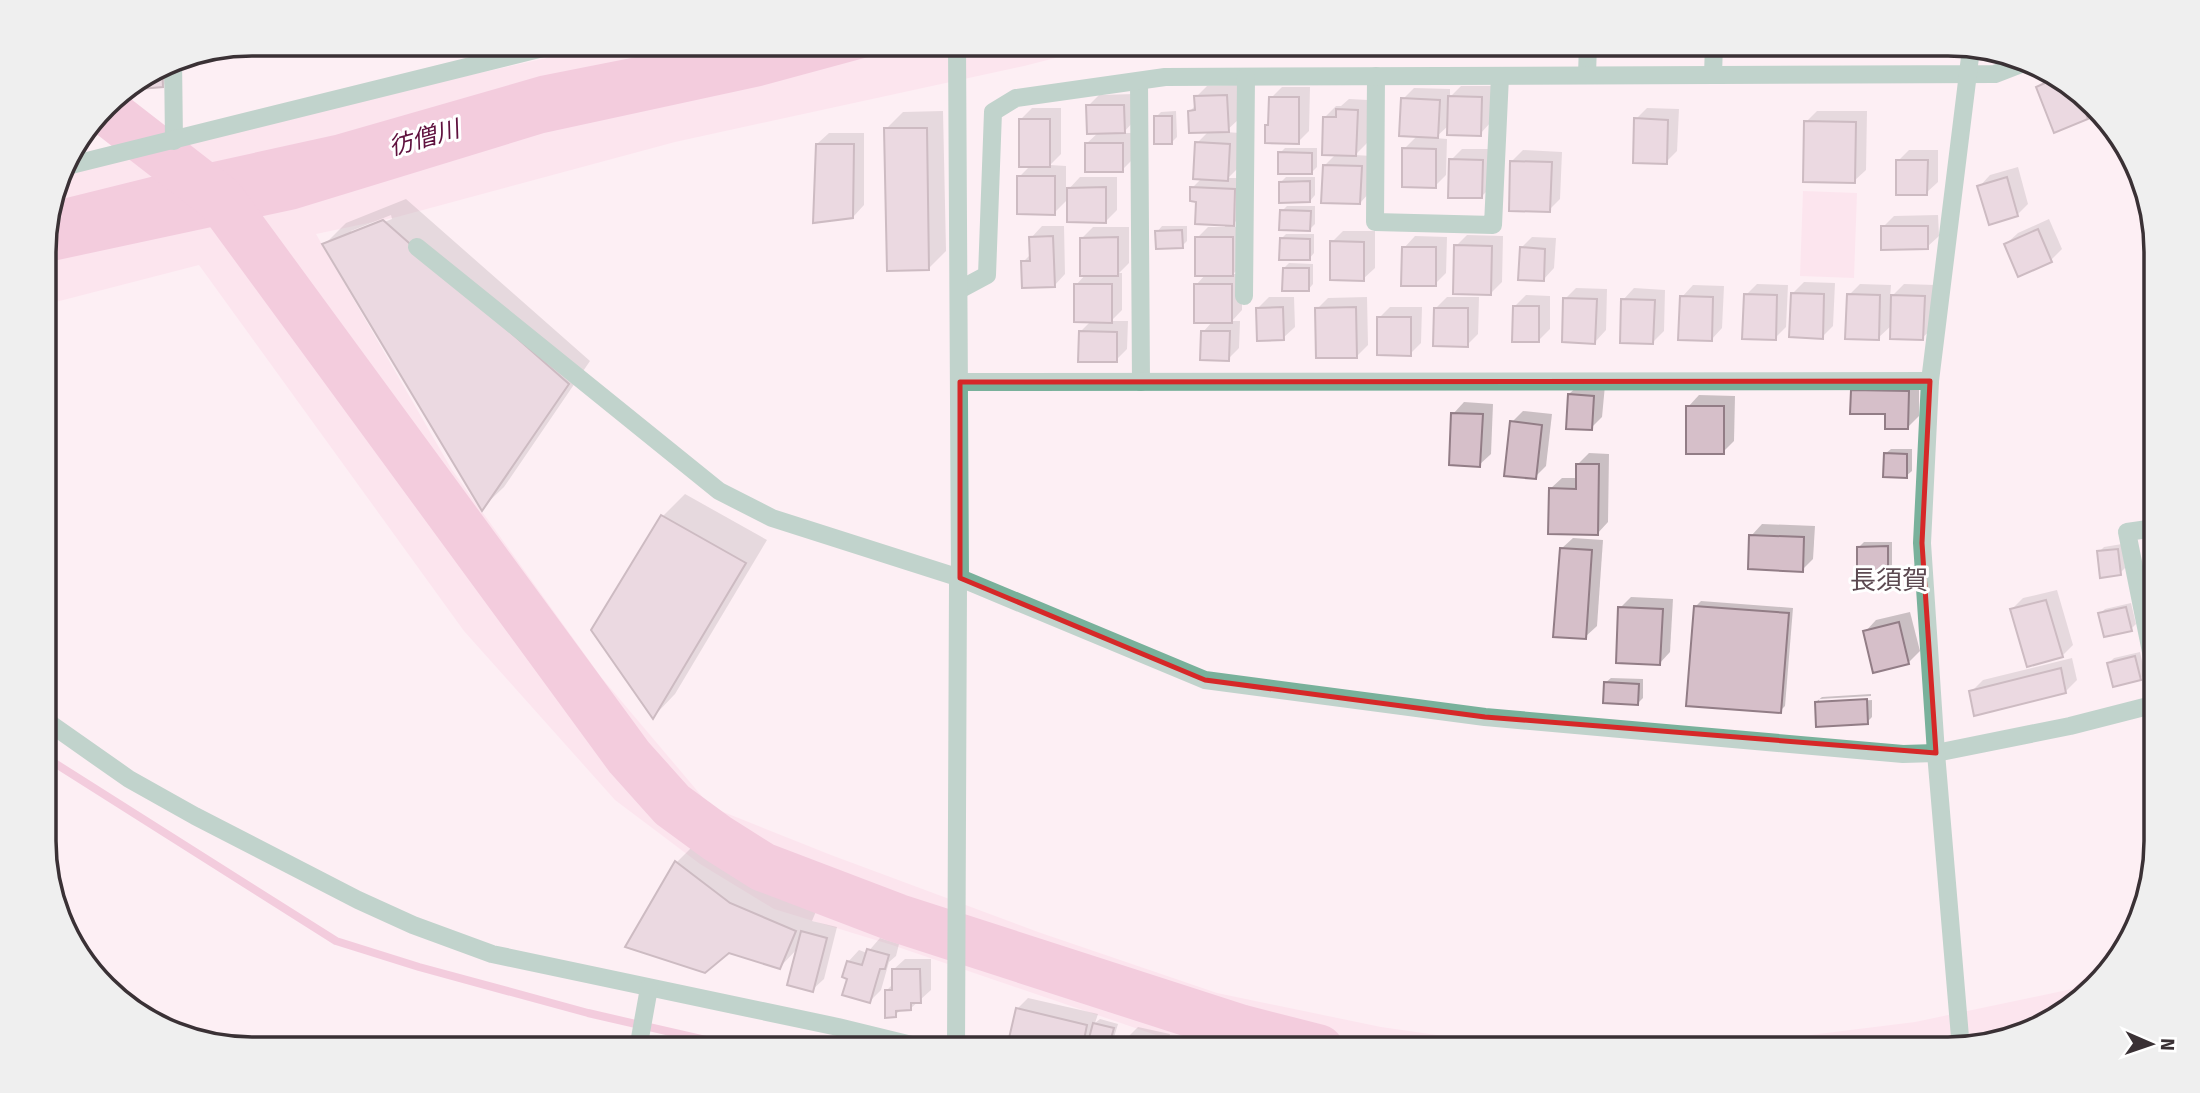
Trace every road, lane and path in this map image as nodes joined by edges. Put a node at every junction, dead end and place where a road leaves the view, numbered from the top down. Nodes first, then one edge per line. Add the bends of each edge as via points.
1 (511, 56) edge
2 (957, 56) edge
3 (1588, 56) edge
4 (1714, 56) edge
5 (1969, 58) edge
6 (2013, 67) edge
7 (173, 73) edge
8 (1967, 74) junction
9 (1587, 75) junction
10 (1713, 75) junction
11 (1376, 76) junction
12 (1500, 76) junction
13 (1246, 77) junction
14 (1139, 81) junction
15 (174, 141) junction
16 (77, 164) edge
17 (417, 247) dead end
18 (959, 290) junction
19 (1244, 296) dead end
20 (1930, 381) junction
21 (960, 382) junction
22 (1141, 382) junction
23 (2144, 529) edge
24 (960, 578) junction
25 (2144, 617) edge
26 (2144, 707) edge
27 (56, 728) edge
28 (1936, 753) junction
29 (649, 988) junction
30 (640, 1037) edge
31 (879, 1037) edge
32 (956, 1037) edge
33 (1960, 1037) edge

1 - 15 street
2 - 18 street
3 - 9 street
4 - 10 street
5 - 8 street
6 - 8 street via 1995,74
7 - 15 street
8 - 10 street
8 - 20 street
9 - 10 street
9 - 12 street
11 - 12 street
11 - 12 street via 1376,222 1493,225
11 - 13 street
13 - 14 street
13 - 19 street
14 - 18 street via 1016,98 993,112 987,275
14 - 22 street
15 - 16 street
17 - 24 street via 719,491 772,518
18 - 21 street
20 - 22 street
20 - 28 street via 1922,543
21 - 22 street
21 - 24 street
23 - 25 street via 2127,532
24 - 28 street via 1206,680 1485,717 1889,753
24 - 32 street
26 - 28 street
27 - 29 street via 130,779 195,816 413,925 492,954
28 - 33 street
29 - 30 street
29 - 31 street

